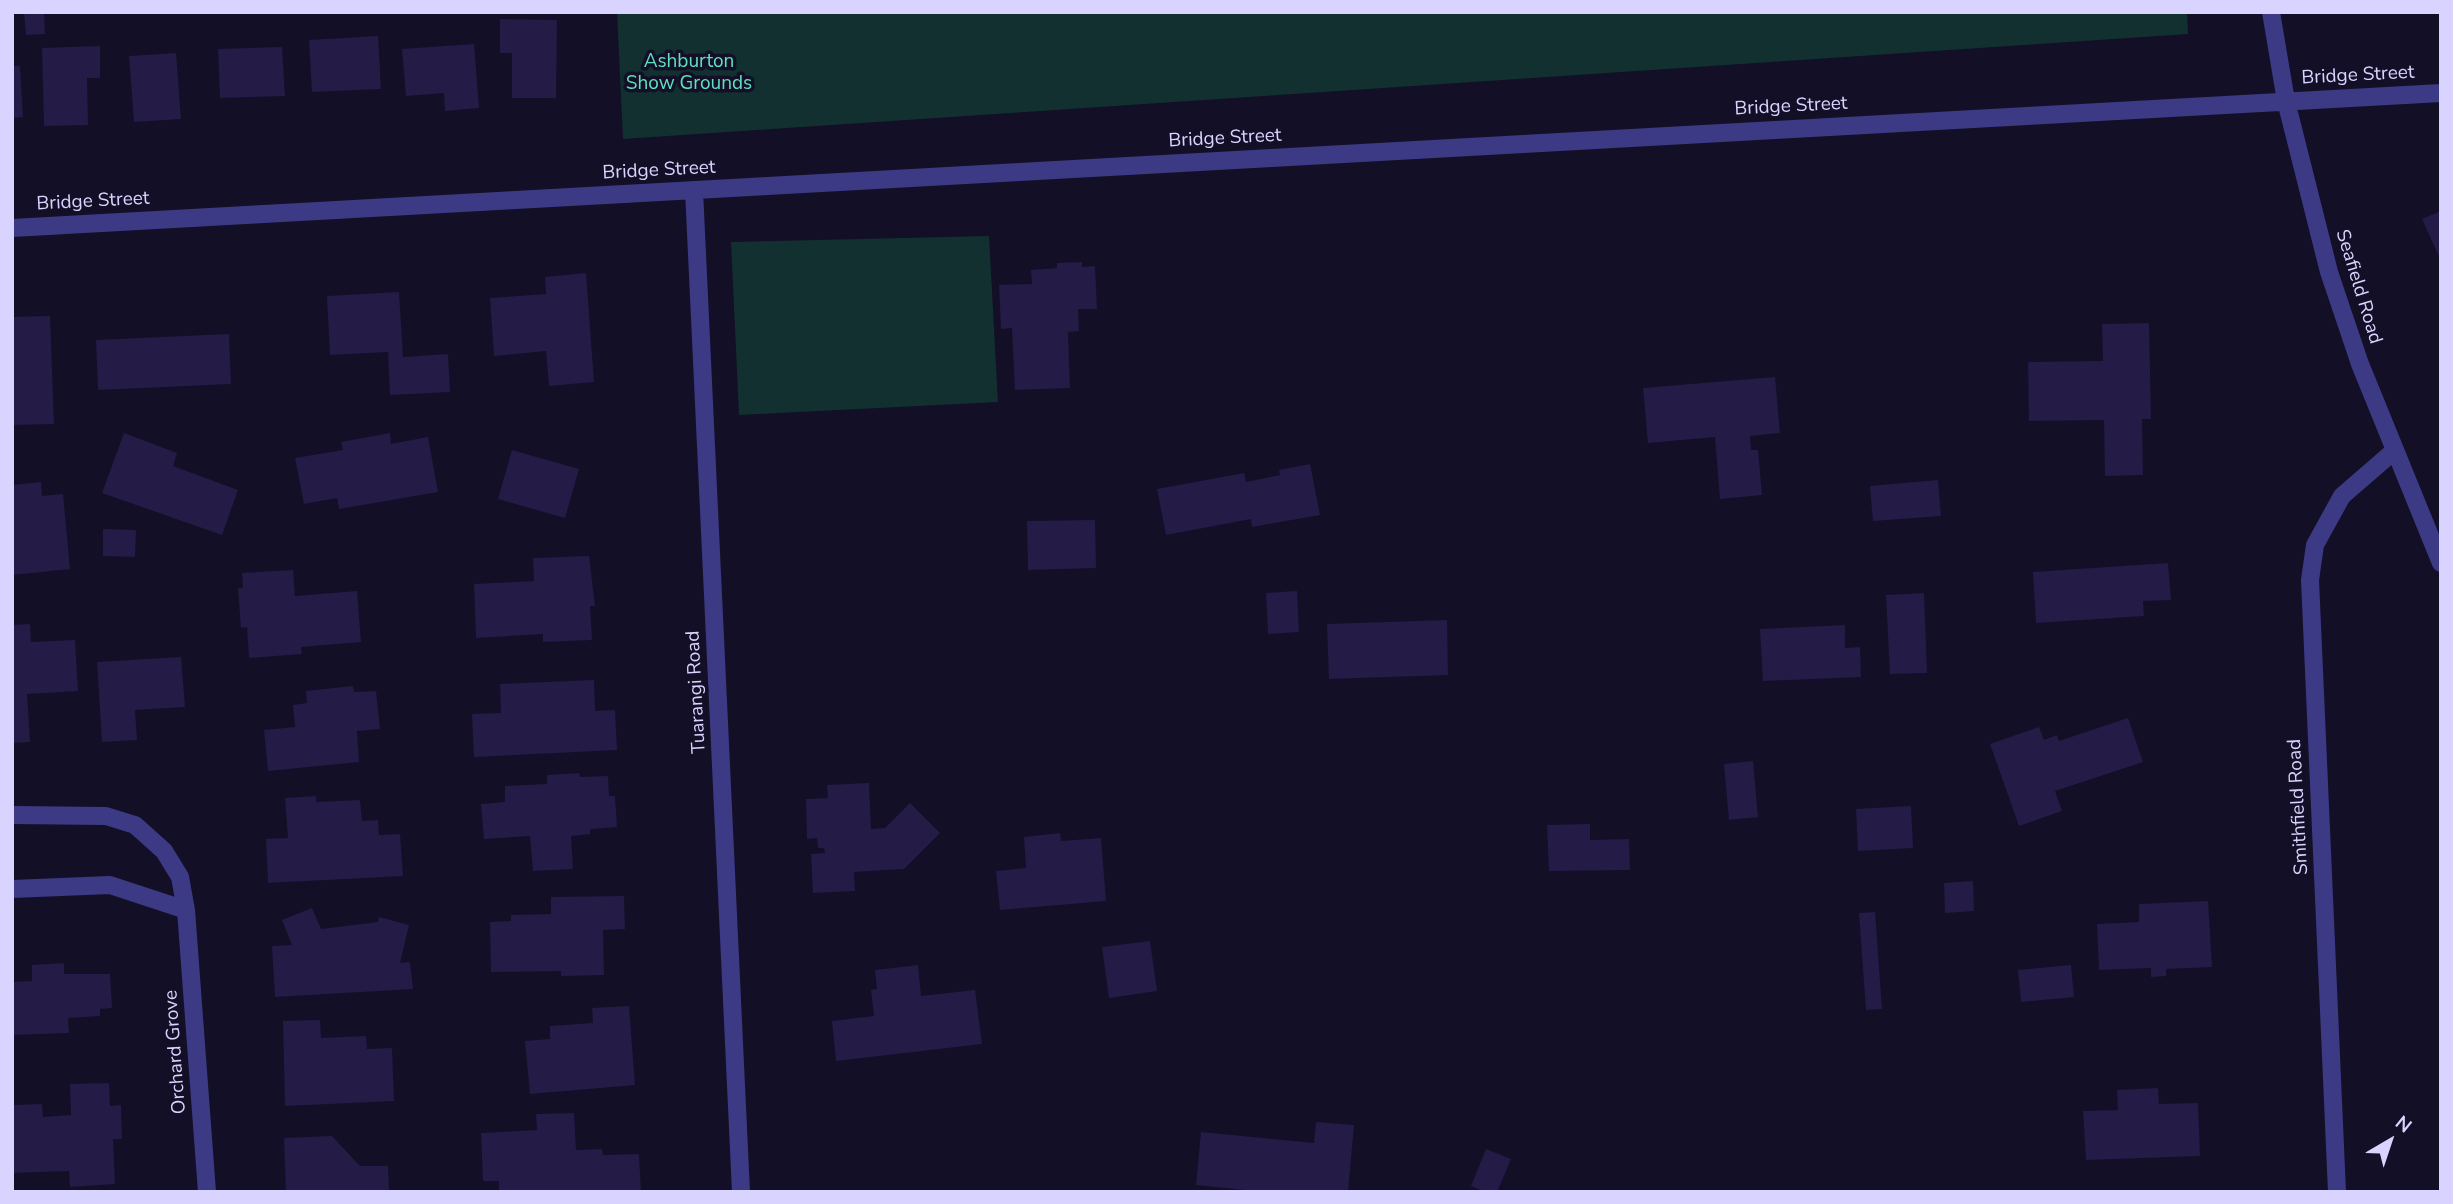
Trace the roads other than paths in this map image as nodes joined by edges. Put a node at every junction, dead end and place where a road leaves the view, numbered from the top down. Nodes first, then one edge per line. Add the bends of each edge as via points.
1 (2271, 12) edge
2 (2441, 93) edge
3 (2286, 101) junction
4 (694, 190) junction
5 (12, 228) edge
6 (2394, 451) junction
7 (2441, 564) edge
8 (12, 815) edge
9 (12, 889) edge
10 (186, 909) junction
11 (207, 1192) edge
12 (741, 1192) edge
13 (2337, 1192) edge

1 - 3 street, Seafield Road
2 - 3 street, Bridge Street
3 - 4 street, Bridge Street
3 - 6 street, Seafield Road via 2329,272
4 - 5 street, Bridge Street
4 - 12 street, Tuarangi Road
6 - 7 street, Seafield Road
6 - 13 street, Smithfield Road via 2343,496 2315,545 2309,580
8 - 10 street, Orchard Grove via 106,816 135,825 164,851 180,877
9 - 10 street via 110,885
10 - 11 street, Orchard Grove

